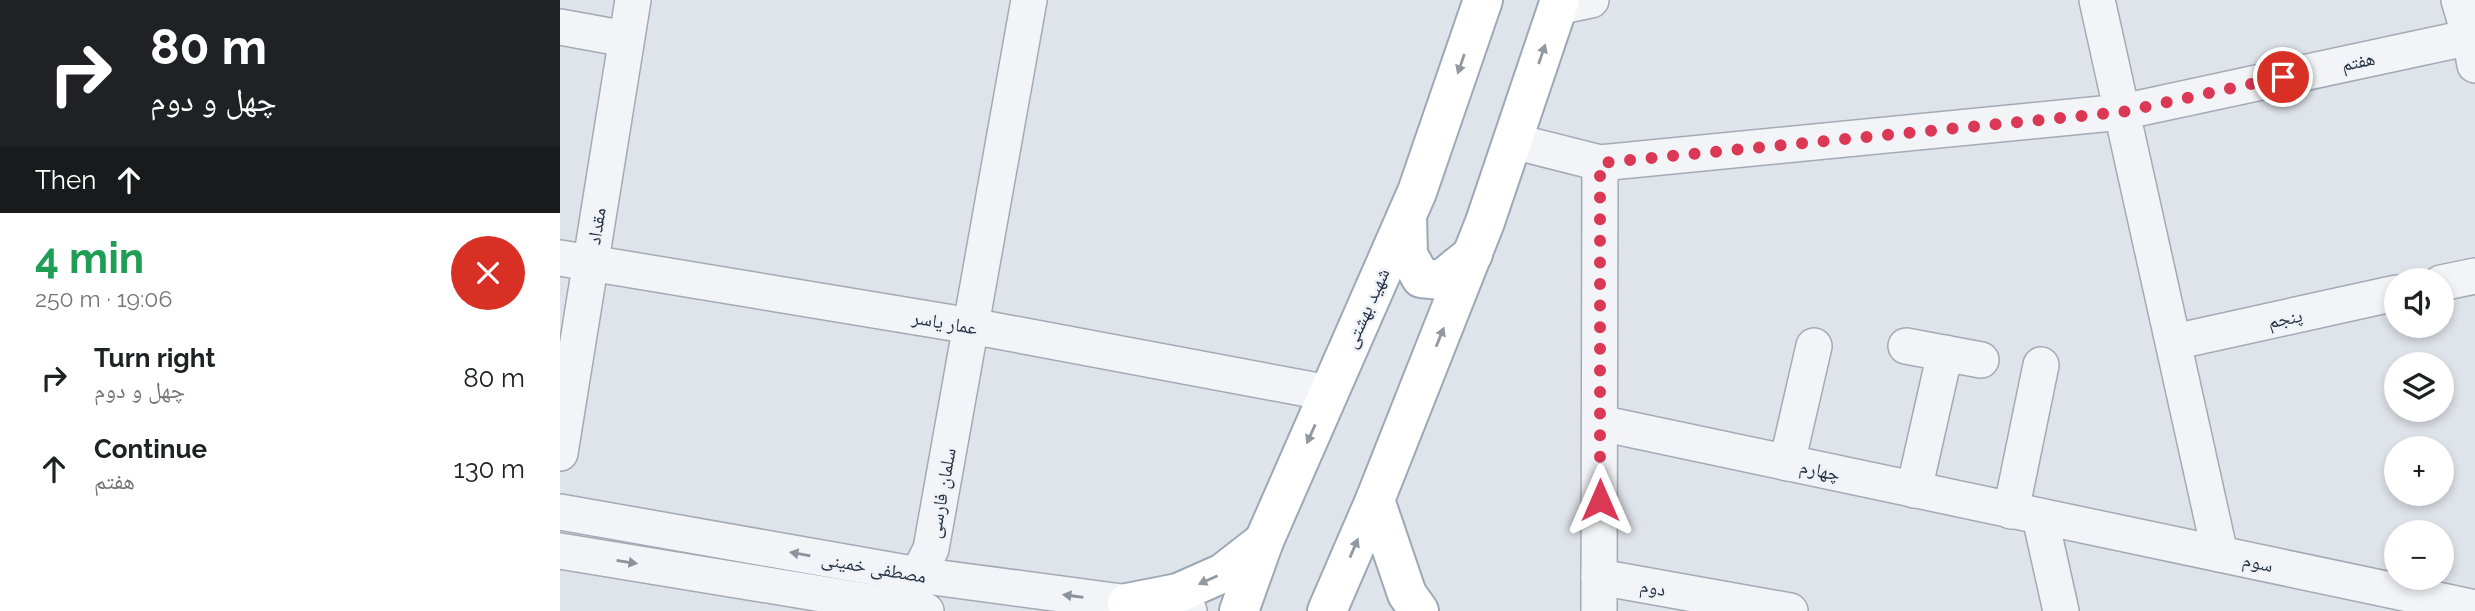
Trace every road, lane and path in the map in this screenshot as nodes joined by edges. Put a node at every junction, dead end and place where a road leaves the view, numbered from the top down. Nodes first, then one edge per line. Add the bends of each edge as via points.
1 (633, 0) edge
2 (1007, 0) edge
3 (1029, 0) edge
4 (1483, 0) edge
5 (2097, 0) edge
6 (2459, 0) edge
7 (1570, 2) edge
8 (560, 27) edge
9 (626, 39) junction
10 (2473, 46) edge
11 (2122, 112) junction
12 (1513, 141) junction
13 (1600, 163) junction
14 (1407, 215) junction
15 (1473, 254) junction
16 (575, 261) edge
17 (2475, 276) edge
18 (2454, 280) edge
19 (2384, 296) edge
20 (961, 324) junction
21 (2174, 342) junction
22 (1814, 346) dead end
23 (1906, 346) dead end
24 (1945, 353) junction
25 (1981, 360) dead end
26 (2041, 365) dead end
27 (1329, 393) junction
28 (1600, 424) junction
29 (560, 453) edge
30 (1787, 463) junction
31 (1914, 490) junction
32 (1375, 500) junction
33 (560, 512) edge
34 (2026, 514) junction
35 (1264, 541) junction
36 (560, 551) edge
37 (2220, 554) junction
38 (918, 575) junction
39 (1599, 577) junction
40 (1127, 603) junction
41 (2475, 608) edge
42 (918, 610) edge
43 (1189, 611) edge
44 (1239, 611) edge
45 (1327, 611) edge
46 (1419, 611) edge
47 (1599, 611) edge
48 (1790, 611) edge
49 (2061, 611) edge

1 - 9 street, مقداد
2 - 20 street, سلمان فارسی
3 - 20 street, سلمان فارسی
4 -> 14 main road, شهید بهشتی
5 - 11 street
6 - 10 street
12 -> 7 main road
8 - 9 street
9 - 16 street, مقداد
10 - 11 street, هفتم
11 - 13 street, هفتم
11 - 21 street
12 - 13 street, هفتم
12 - 15 main road
13 - 28 street
14 - 15 main road via 1408,255 1421,278 1441,280
14 - 27 main road, شهید بهشتی
32 -> 15 main road
16 - 20 street, عمار یاسر
16 - 29 street, مقداد
17 - 18 street
19 - 21 street, پنجم
20 - 27 street, عمار یاسر
20 - 38 street, سلمان فارسی via 914,548
21 - 37 street
22 - 30 street
23 - 24 street
24 - 25 street
24 - 31 street
26 - 34 street
27 -> 35 main road, شهید بهشتی
28 - 30 street, چهارم
28 - 39 street
30 - 31 street, چهارم
31 - 34 street, چهارم
45 -> 32 main road
32 - 46 main road via 1407,594
38 -> 33 street, مصطفی خمینی
34 - 37 street, سوم
34 - 49 street
35 -> 40 main road via 1223,573 1178,593
35 - 44 main road, شهید بهشتی
36 -> 42 street, مصطفی خمینی
37 - 41 street, سوم
40 -> 38 street, مصطفی خمینی
38 - 42 street, سلمان فارسی
39 - 47 street
39 - 48 street, دوم
40 - 43 street, مصطفی خمینی

